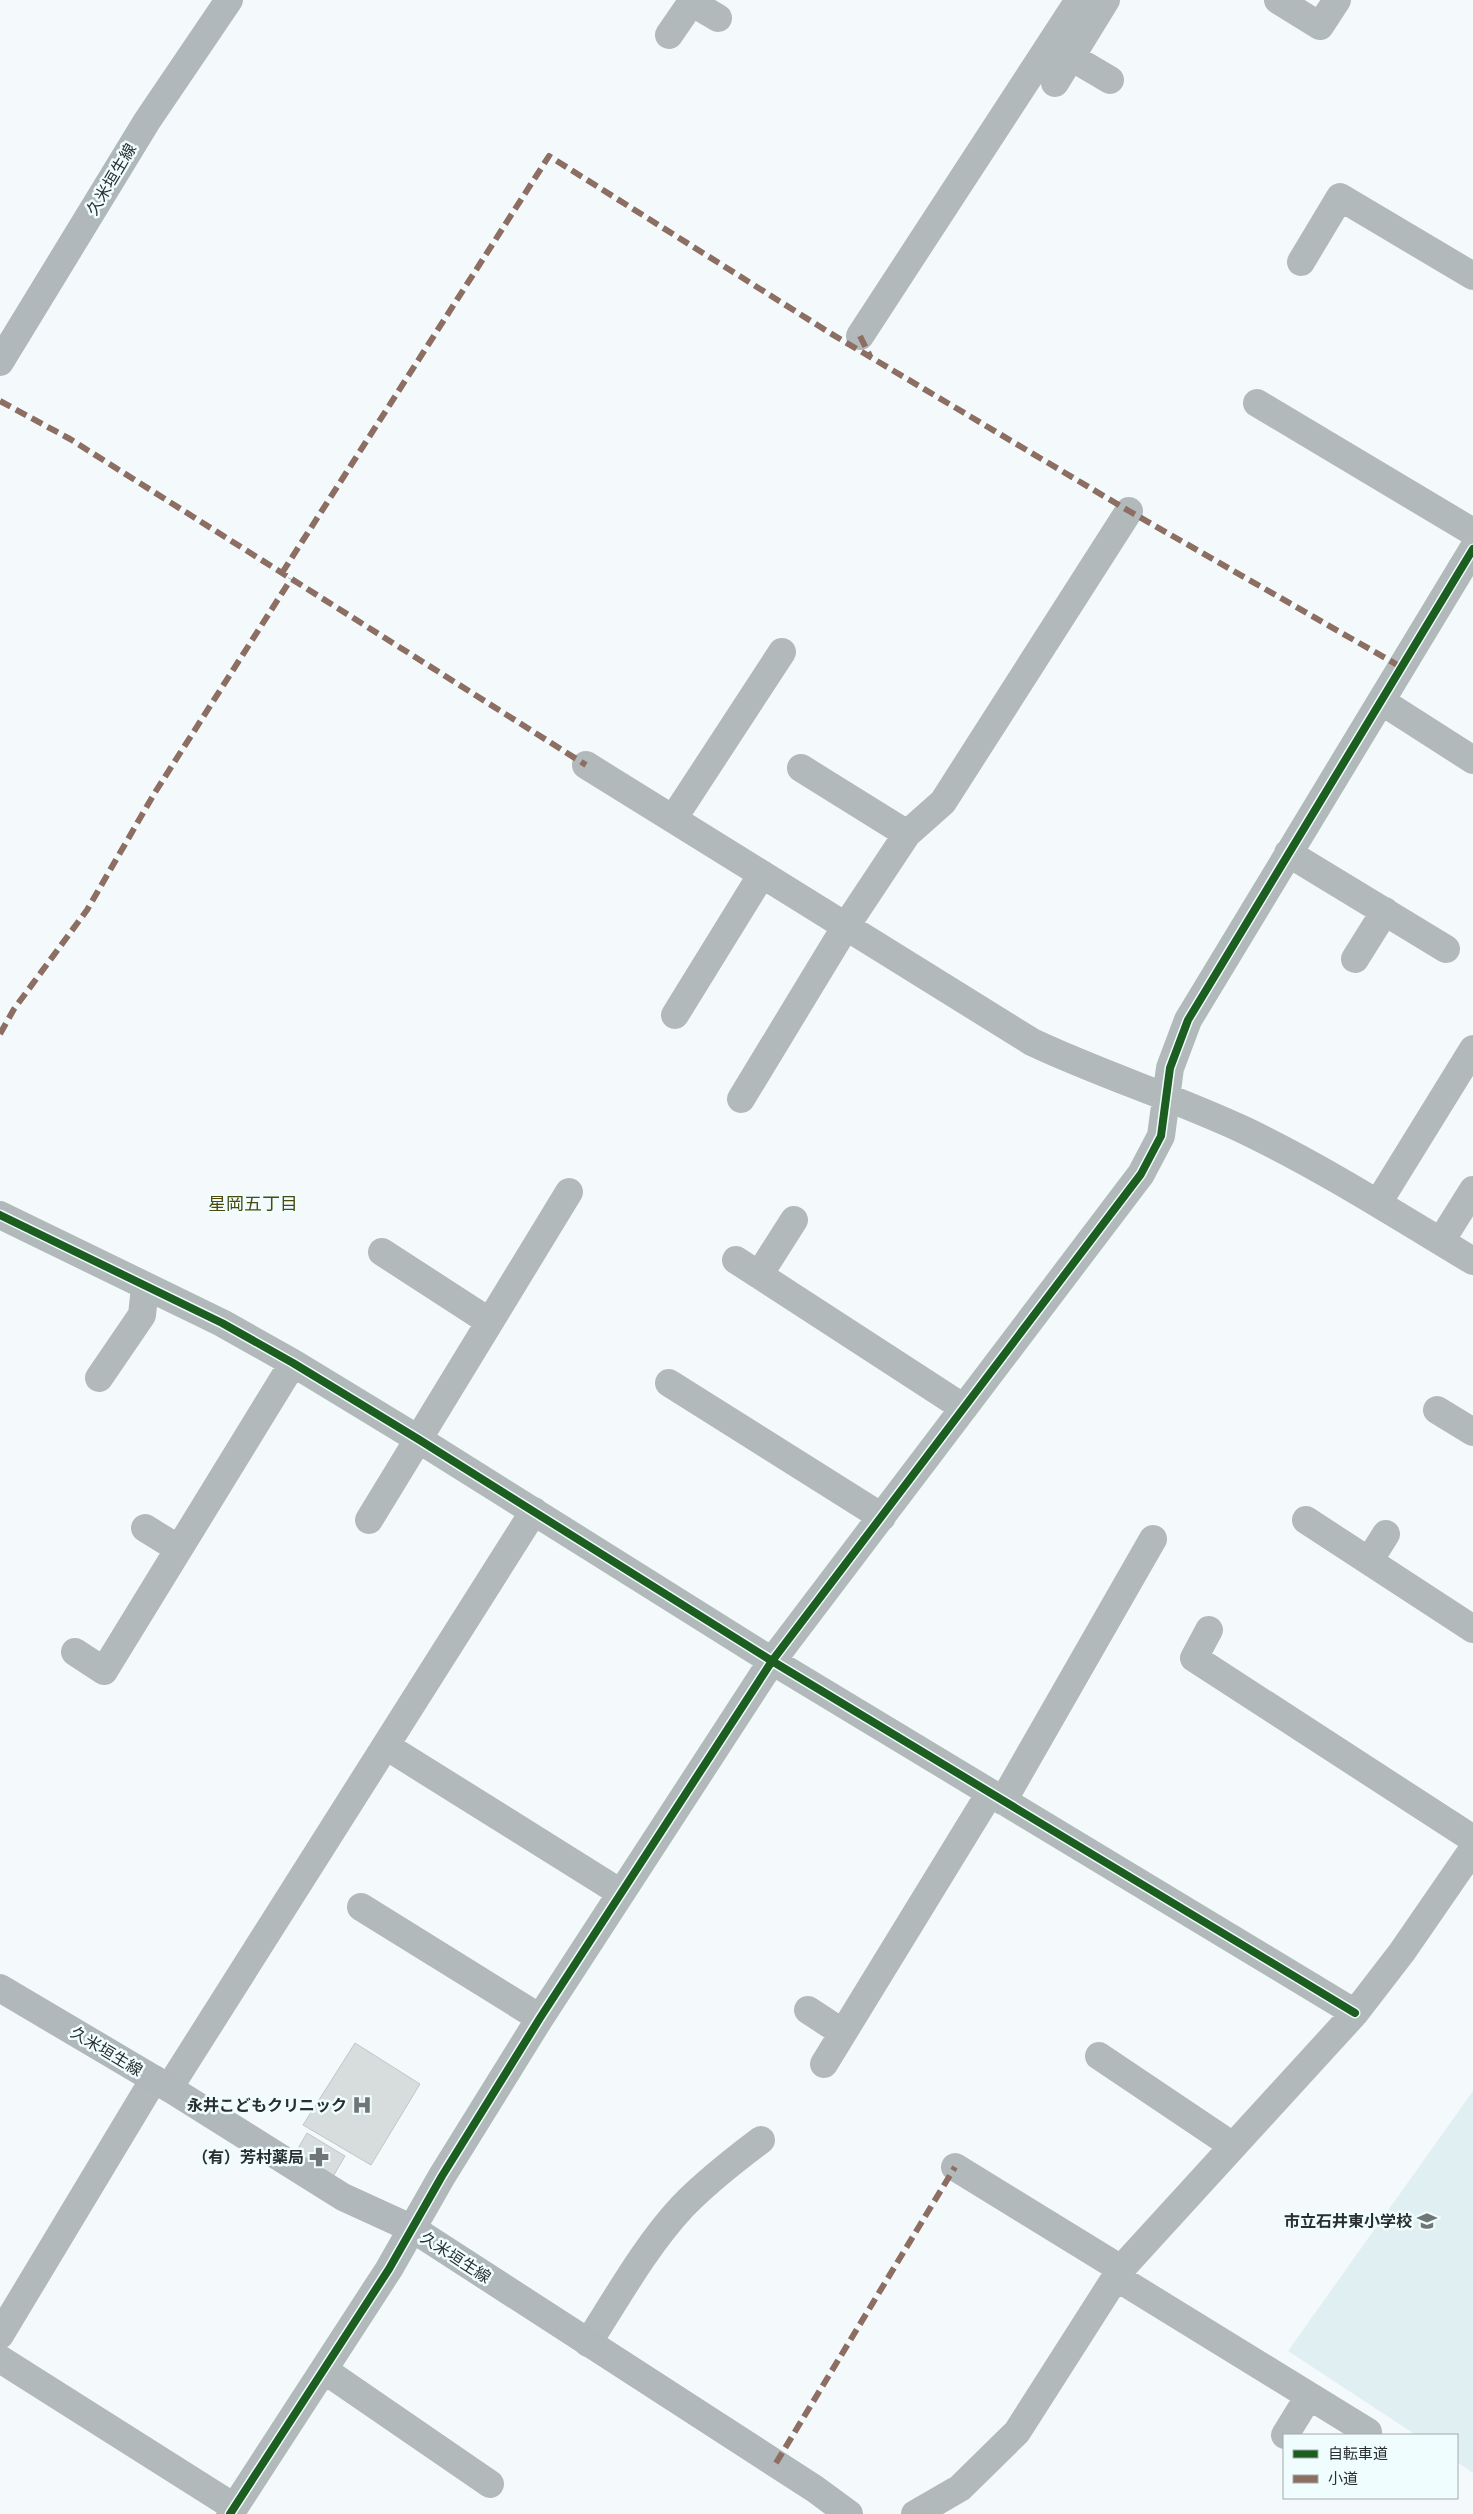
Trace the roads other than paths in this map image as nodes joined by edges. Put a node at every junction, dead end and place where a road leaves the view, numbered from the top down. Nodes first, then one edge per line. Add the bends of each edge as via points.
1 (229, 0) edge
2 (1079, 0) edge
3 (1106, 0) edge
4 (1278, 0) edge
5 (1337, 0) edge
6 (692, 1) edge
7 (718, 18) dead end
8 (669, 35) dead end
9 (1071, 57) junction
10 (1110, 80) dead end
11 (1055, 83) dead end
12 (1301, 262) dead end
13 (1473, 276) edge
14 (860, 336) dead end
15 (0, 362) edge
16 (1257, 403) dead end
17 (1129, 511) dead end
18 (1473, 546) edge
19 (782, 652) dead end
20 (1381, 702) junction
21 (1473, 760) edge
22 (586, 765) dead end
23 (801, 768) dead end
24 (673, 819) junction
25 (907, 834) junction
26 (1288, 853) junction
27 (762, 874) junction
28 (1385, 911) junction
29 (846, 926) junction
30 (1446, 949) dead end
31 (1355, 959) dead end
32 (675, 1015) dead end
33 (1473, 1049) edge
34 (1168, 1097) junction
35 (741, 1099) dead end
36 (1473, 1190) edge
37 (569, 1192) dead end
38 (1378, 1203) junction
39 (0, 1215) edge
40 (794, 1220) dead end
41 (1441, 1242) junction
42 (382, 1252) dead end
43 (736, 1260) dead end
44 (1473, 1261) edge
45 (759, 1275) junction
46 (145, 1287) junction
47 (490, 1322) junction
48 (293, 1363) junction
49 (99, 1378) dead end
50 (669, 1383) dead end
51 (964, 1408) junction
52 (1437, 1410) dead end
53 (1473, 1432) edge
54 (418, 1439) junction
55 (534, 1511) junction
56 (882, 1517) junction
57 (368, 1520) dead end
58 (1306, 1520) dead end
59 (145, 1528) dead end
60 (1386, 1534) dead end
61 (1153, 1539) dead end
62 (179, 1550) junction
63 (1369, 1561) junction
64 (1473, 1629) edge
65 (1210, 1630) dead end
66 (75, 1652) dead end
67 (772, 1661) junction
68 (386, 1746) junction
69 (997, 1797) junction
70 (1473, 1839) edge
71 (1473, 1849) edge
72 (621, 1893) junction
73 (361, 1907) dead end
74 (0, 1988) edge
75 (808, 2010) dead end
76 (1355, 2013) junction
77 (540, 2018) junction
78 (843, 2033) junction
79 (1098, 2056) dead end
80 (824, 2064) dead end
81 (161, 2083) junction
82 (761, 2140) dead end
83 (1233, 2146) junction
84 (955, 2167) dead end
85 (413, 2229) junction
86 (1118, 2273) junction
87 (0, 2335) edge
88 (588, 2343) junction
89 (0, 2358) edge
90 (324, 2370) junction
91 (1309, 2396) junction
92 (1368, 2432) dead end
93 (1286, 2434) edge
94 (490, 2484) dead end
95 (232, 2511) edge
96 (849, 2514) edge
97 (915, 2514) edge

1 - 15 main road, 久米垣生線 via 147,121
2 - 14 street
3 - 9 street
4 - 5 street via 1320,26
6 - 7 street
6 - 8 street
9 - 10 street
9 - 11 street
12 - 13 street via 1340,197
16 - 18 street
17 - 25 street via 943,802
18 - 20 street
19 - 24 street
20 - 21 street
20 - 26 street
22 - 24 street
23 - 25 street
24 - 27 street
25 - 29 street
26 - 28 street
26 - 34 street via 1188,1020 1170,1068
27 - 29 street
27 - 32 street
28 - 30 street
28 - 31 street
29 - 34 street via 1032,1042 1083,1066
29 - 35 street
33 - 38 street
34 - 38 street via 1301,1158
34 - 51 street via 1161,1136 1141,1174
36 - 41 street
37 - 47 street
38 - 41 street
39 - 46 street
40 - 45 street
41 - 44 street
42 - 47 street
43 - 45 street
45 - 51 street
46 - 48 street via 222,1323
46 - 49 street via 142,1315
47 - 54 street
48 - 54 street
48 - 62 street
50 - 56 street
51 - 56 street
52 - 53 street
54 - 55 street
54 - 57 street
55 - 67 street
55 - 68 street
56 - 67 street
58 - 63 street
59 - 62 street
60 - 63 street
61 - 69 street
62 - 66 street via 104,1671
63 - 64 street
65 - 70 street via 1194,1658
67 - 69 street
67 - 72 street
68 - 72 street
68 - 81 street
69 - 76 street
69 - 78 street
71 - 76 street via 1402,1952
72 - 77 street
73 - 77 street
74 - 81 main road, 久米垣生線
75 - 78 street
76 - 83 street
77 - 85 street
78 - 80 street
79 - 83 street
81 - 85 main road, 久米垣生線 via 343,2197
81 - 87 street
82 - 88 street via 712,2177 681,2208 653,2242
83 - 86 street
84 - 86 street
85 - 88 main road, 久米垣生線
85 - 90 street
86 - 91 street
86 - 97 street via 1017,2432 960,2488
88 - 96 main road, 久米垣生線
89 - 95 street
90 - 94 street
90 - 95 street
91 - 92 street
91 - 93 street

